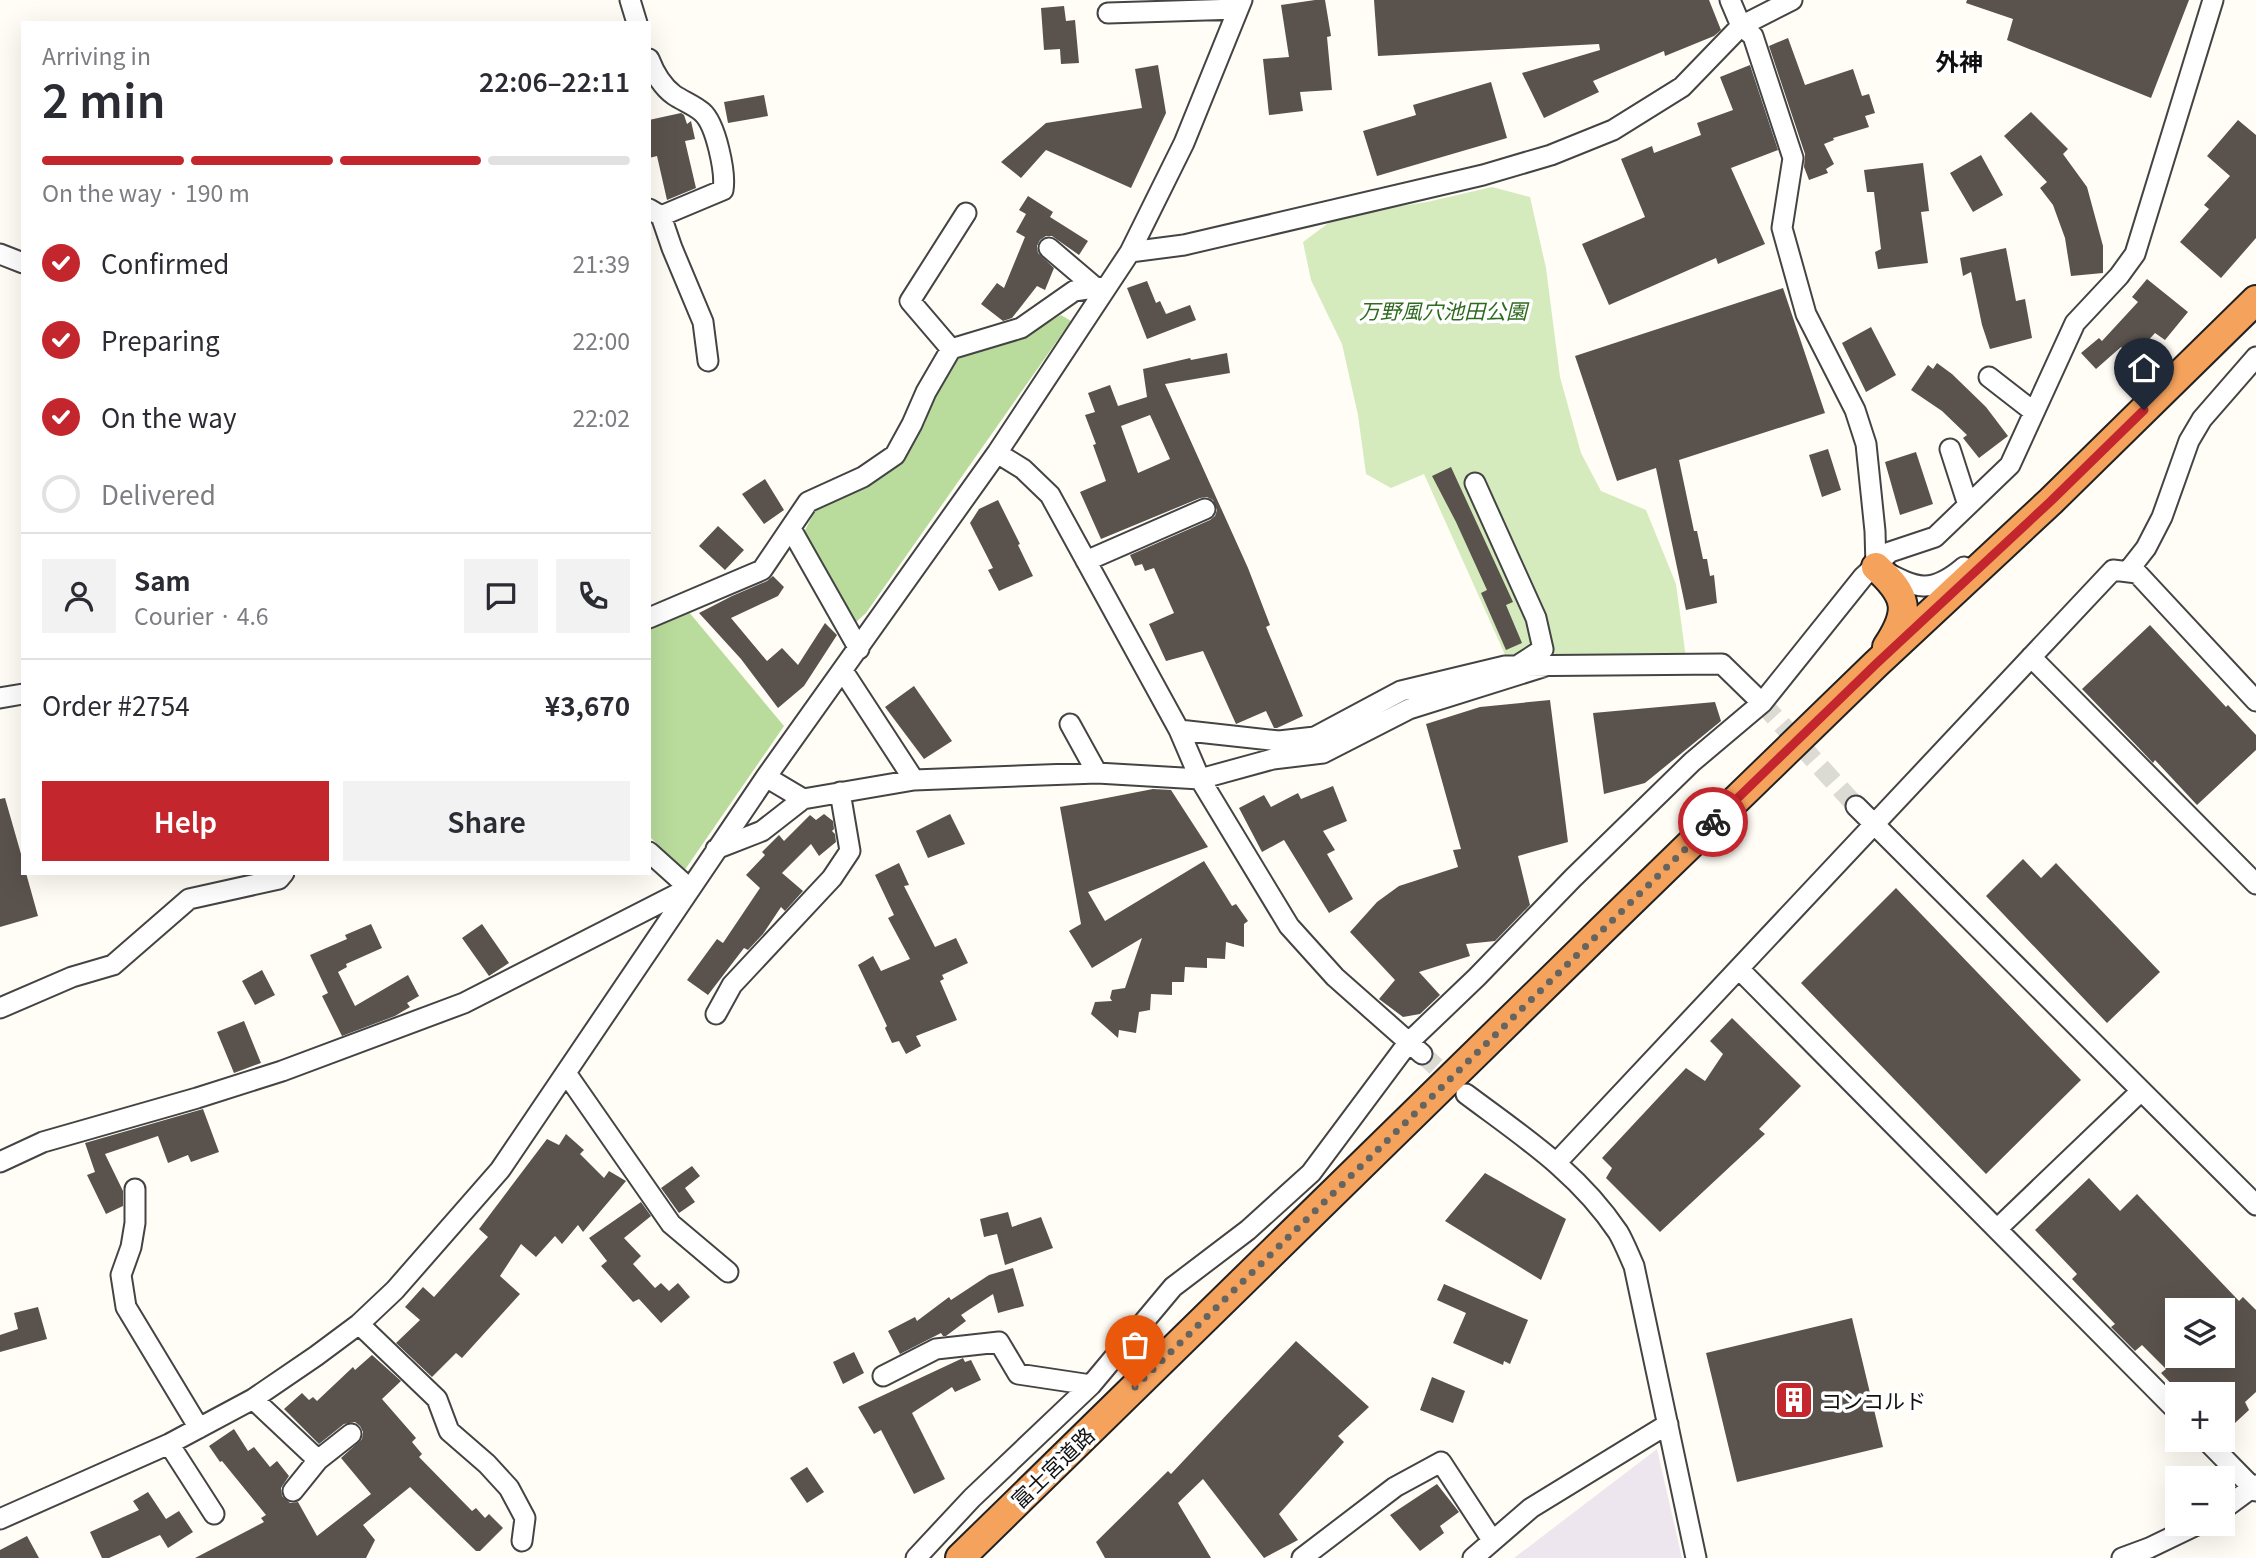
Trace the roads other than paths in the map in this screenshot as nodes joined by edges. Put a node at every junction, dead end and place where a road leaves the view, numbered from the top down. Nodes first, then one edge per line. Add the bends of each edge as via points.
1 (630, 0) edge
2 (1730, 0) edge
3 (1792, 0) edge
4 (2213, 0) edge
5 (1240, 4) edge
6 (1108, 13) dead end
7 (636, 21) edge
8 (1741, 26) junction
9 (651, 64) edge
10 (655, 213) edge
11 (966, 213) dead end
12 (1049, 248) dead end
13 (1130, 252) junction
14 (0, 254) edge
15 (21, 262) edge
16 (1101, 287) junction
17 (2256, 300) edge
18 (951, 349) junction
19 (2256, 357) edge
20 (708, 361) dead end
21 (1990, 377) dead end
22 (2034, 412) junction
23 (1950, 449) dead end
24 (997, 453) junction
25 (1475, 483) dead end
26 (2051, 501) junction
27 (1968, 505) junction
28 (1205, 509) dead end
29 (790, 529) junction
30 (1086, 561) junction
31 (1876, 567) junction
32 (2128, 571) junction
33 (651, 617) edge
34 (859, 649) junction
35 (2031, 657) junction
36 (1876, 664) junction
37 (1516, 666) junction
38 (1546, 666) junction
39 (843, 671) junction
40 (21, 694) edge
41 (0, 698) edge
42 (2256, 701) edge
43 (1762, 703) junction
44 (1069, 724) dead end
45 (1179, 730) junction
46 (1097, 773) junction
47 (766, 777) junction
48 (1200, 779) junction
49 (914, 780) junction
50 (841, 792) junction
51 (803, 799) junction
52 (1856, 806) tunnel mouth
53 (1875, 824) junction
54 (716, 849) junction
55 (651, 854) edge
56 (283, 875) edge
57 (2256, 884) edge
58 (689, 888) junction
59 (1739, 969) junction
60 (0, 1008) edge
61 (716, 1013) dead end
62 (1415, 1048) junction
63 (566, 1073) junction
64 (2141, 1091) junction
65 (1465, 1094) tunnel mouth
66 (0, 1162) edge
67 (1557, 1162) junction
68 (135, 1189) dead end
69 (2256, 1206) edge
70 (1997, 1229) junction
71 (728, 1272) dead end
72 (359, 1324) junction
73 (883, 1376) dead end
74 (1091, 1385) junction
75 (253, 1399) junction
76 (2165, 1399) edge
77 (1668, 1424) junction
78 (199, 1428) junction
79 (351, 1434) dead end
80 (169, 1444) junction
81 (2218, 1452) edge
82 (318, 1460) junction
83 (2255, 1488) edge
84 (293, 1491) dead end
85 (2235, 1501) edge
86 (214, 1514) dead end
87 (0, 1519) edge
88 (2174, 1536) edge
89 (1492, 1540) junction
90 (522, 1541) dead end
91 (916, 1558) edge
92 (960, 1558) edge
93 (1302, 1558) edge
94 (1473, 1558) edge
95 (1696, 1558) edge
96 (2122, 1558) edge

1 - 7 street
2 - 8 street
3 - 8 street
4 - 22 street via 2135,254 2075,323
5 - 6 street
5 - 13 street via 1184,143
8 - 13 street via 1682,87 1613,130 1551,155 1184,245
8 - 31 street via 1753,36 1793,158 1782,228 1806,314 1855,410 1866,444
9 - 10 street via 672,93 704,113 725,178 723,190
10 - 20 street via 704,322
11 - 18 street via 910,301
12 - 16 street
13 - 16 street
14 - 15 street
16 - 18 street via 1074,292 1021,328
16 - 24 street
17 - 26 highway, 富士宮道路
18 - 29 street via 895,455 863,477 808,502
19 - 32 street via 2202,419 2189,441 2162,517
21 - 22 street
22 - 27 street via 2010,465
23 - 27 street
24 - 30 street via 1023,469 1049,495
24 - 34 street
25 - 37 street via 1536,618 1543,649
26 - 31 street via 2024,517 1951,579 1912,586
26 - 36 highway, 富士宮道路
27 - 31 street via 1935,537 1890,552
28 - 30 street
29 - 33 street via 762,570
29 - 34 street
30 - 45 street
31 - 36 highway via 1893,582 1903,618
31 - 43 street via 1863,577
32 - 35 street via 2113,570
32 - 42 street via 2137,573
34 - 39 street
35 - 53 street
35 - 57 street
36 - 92 highway, 富士宮道路
37 - 38 street
37 - 45 street via 1401,691 1315,737 1279,741
38 - 43 street via 1722,664
38 - 48 street via 1409,709 1323,753 1273,759
39 - 47 street
39 - 49 street
40 - 41 street
43 - 62 street via 1692,762 1573,878
44 - 46 street
45 - 48 street
46 - 48 street
46 - 49 street
47 - 51 street
47 - 54 street
48 - 62 street via 1289,926 1335,977
49 - 50 street
50 - 51 street
50 - 61 street via 850,851 832,878 732,985
51 - 54 street via 762,831
52 - 53 street
53 - 59 street
53 - 64 street
54 - 58 street
55 - 58 street
56 - 60 street via 279,880 188,899 113,965
58 - 63 street
58 - 66 street via 464,1003 282,1071 43,1142
59 - 67 street
59 - 70 street
62 - 74 street via 1311,1173 1248,1230 1173,1287
63 - 71 street via 671,1224
63 - 72 street via 500,1170 396,1290
64 - 69 street
64 - 70 street
65 - 67 street
67 - 77 street via 1619,1234 1634,1266
68 - 78 street via 135,1223 121,1275 126,1307
70 - 76 street
72 - 75 street
72 - 90 street via 437,1399 449,1431 509,1488 525,1518
73 - 74 street via 936,1349 999,1342 1018,1374
74 - 91 street
75 - 78 street
75 - 82 street
77 - 89 street via 1531,1508
77 - 95 street
78 - 80 street
79 - 82 street
80 - 86 street
80 - 87 street
81 - 83 street
82 - 84 street
83 - 85 street
88 - 96 street
89 - 93 street via 1441,1462 1395,1487
89 - 94 street

